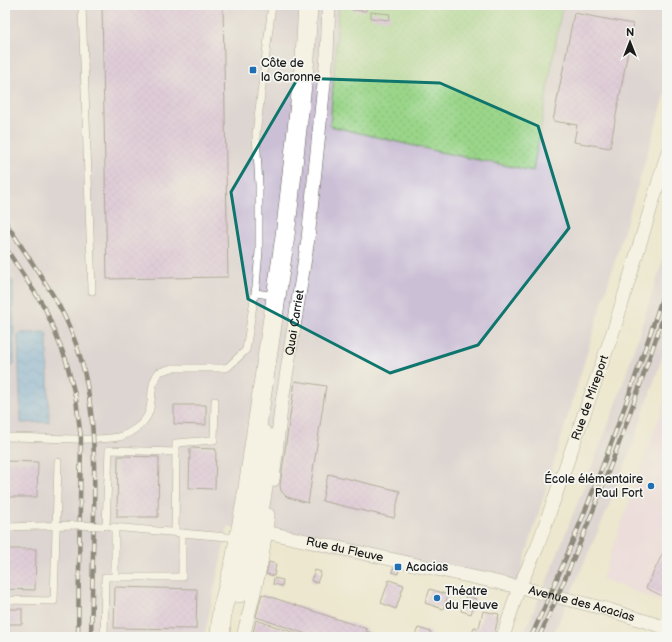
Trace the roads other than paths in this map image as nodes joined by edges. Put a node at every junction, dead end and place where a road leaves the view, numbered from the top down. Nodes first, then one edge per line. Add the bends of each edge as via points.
1 (82, 5) edge
2 (272, 5) edge
3 (308, 5) edge
4 (329, 5) edge
5 (667, 154) edge
6 (663, 185) edge
7 (92, 291) dead end
8 (256, 293) junction
9 (276, 296) junction
10 (215, 401) dead end
11 (5, 437) edge
12 (176, 452) junction
13 (58, 462) dead end
14 (57, 526) junction
15 (104, 526) junction
16 (5, 527) edge
17 (115, 527) junction
18 (250, 532) junction
19 (179, 533) junction
20 (115, 577) junction
21 (519, 587) junction
22 (5, 600) edge
23 (667, 628) edge
24 (220, 635) edge
25 (104, 637) edge
26 (243, 637) edge
27 (503, 637) edge

1 - 7 lane
2 - 8 lane via 256,134 259,251
3 - 9 main road, Quai Carriet via 305,58
4 - 18 street, Quai Carriet via 327,55 308,239 281,408
5 - 6 street, Rue de Mireport
6 - 21 street, Rue de Mireport via 573,449 537,548
8 - 9 lane
8 - 11 lane via 248,343 242,356 224,368 172,368 159,372 153,383 148,415 128,433 93,438
9 - 18 main road, Quai Carriet via 262,388
10 - 12 lane via 214,440 176,443
12 - 15 lane via 109,450
12 - 19 lane
13 - 14 lane
14 - 15 lane, bridge
14 - 16 lane
14 - 22 lane via 54,601
15 - 17 lane
17 - 19 lane
17 - 20 lane
18 - 19 lane
18 - 21 street, Rue du Fleuve via 337,546
18 - 24 main road, Quai Carriet via 222,610
18 - 26 street, Quai Carriet via 261,564
19 - 20 lane via 182,577
20 - 25 lane via 105,577
21 - 23 street, Avenue des Acacias via 606,609
21 - 27 street, Rue de Mireport

